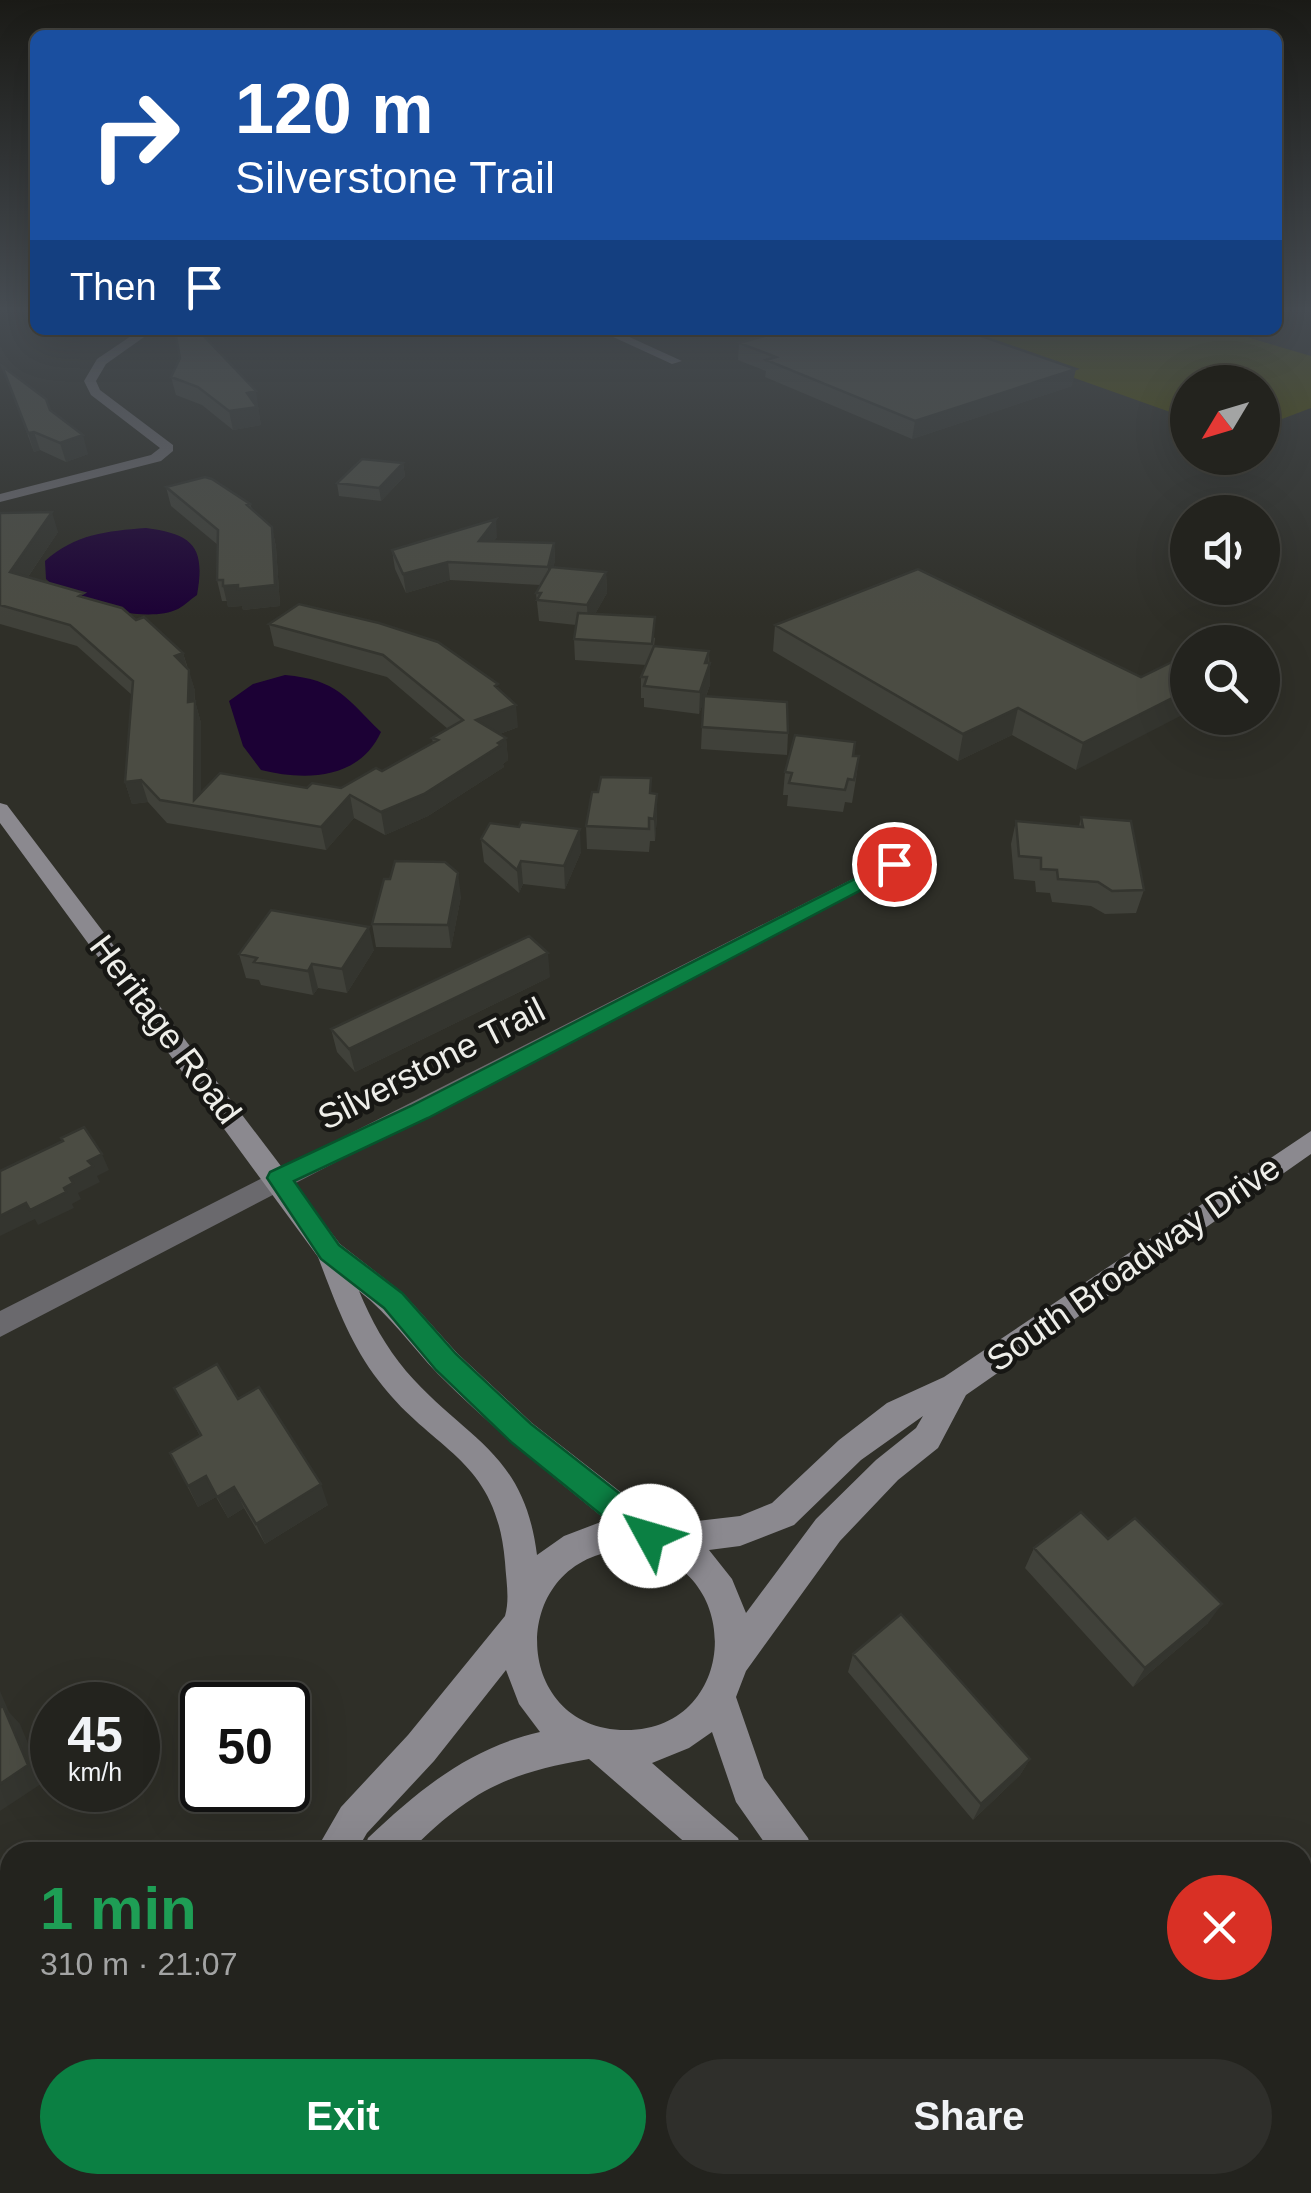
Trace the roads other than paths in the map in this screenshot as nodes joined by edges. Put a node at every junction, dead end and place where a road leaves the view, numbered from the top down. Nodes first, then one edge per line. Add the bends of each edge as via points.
1 (123, 413) edge
2 (0, 498) edge
3 (0, 809) edge
4 (894, 864) dead end
5 (1311, 1141) edge
6 (279, 1178) junction
7 (330, 1252) junction
8 (0, 1325) edge
9 (955, 1386) junction
10 (658, 1538) junction
11 (523, 1615) junction
12 (724, 1679) junction
13 (597, 1744) junction
14 (340, 1842) edge
15 (393, 1842) edge
16 (712, 1842) edge
17 (787, 1842) edge

1 - 2 street via 168,448 156,458
3 - 6 main road, Heritage Road
4 - 6 street, Silverstone Trail via 420,1112
5 - 9 main road, South Broadway Drive
6 - 7 main road, Heritage Road
6 - 8 street, Silverstone Trail
7 - 10 main road, Heritage Road via 393,1300 521,1433
7 - 11 main road, Heritage Road via 375,1353 505,1493 514,1517
9 - 10 main road, South Broadway Drive via 898,1412 783,1514 740,1531
9 - 12 main road, South Broadway Drive via 926,1438 828,1530
10 - 11 main road via 620,1534 574,1547 540,1579
10 - 12 main road via 704,1566 722,1590 732,1619
11 - 13 main road via 523,1672 538,1702 561,1726
11 - 14 main road
12 - 13 main road via 698,1720 670,1738 638,1747
12 - 17 main road via 749,1789
13 - 15 main road via 551,1746 494,1762 462,1779
13 - 16 main road

